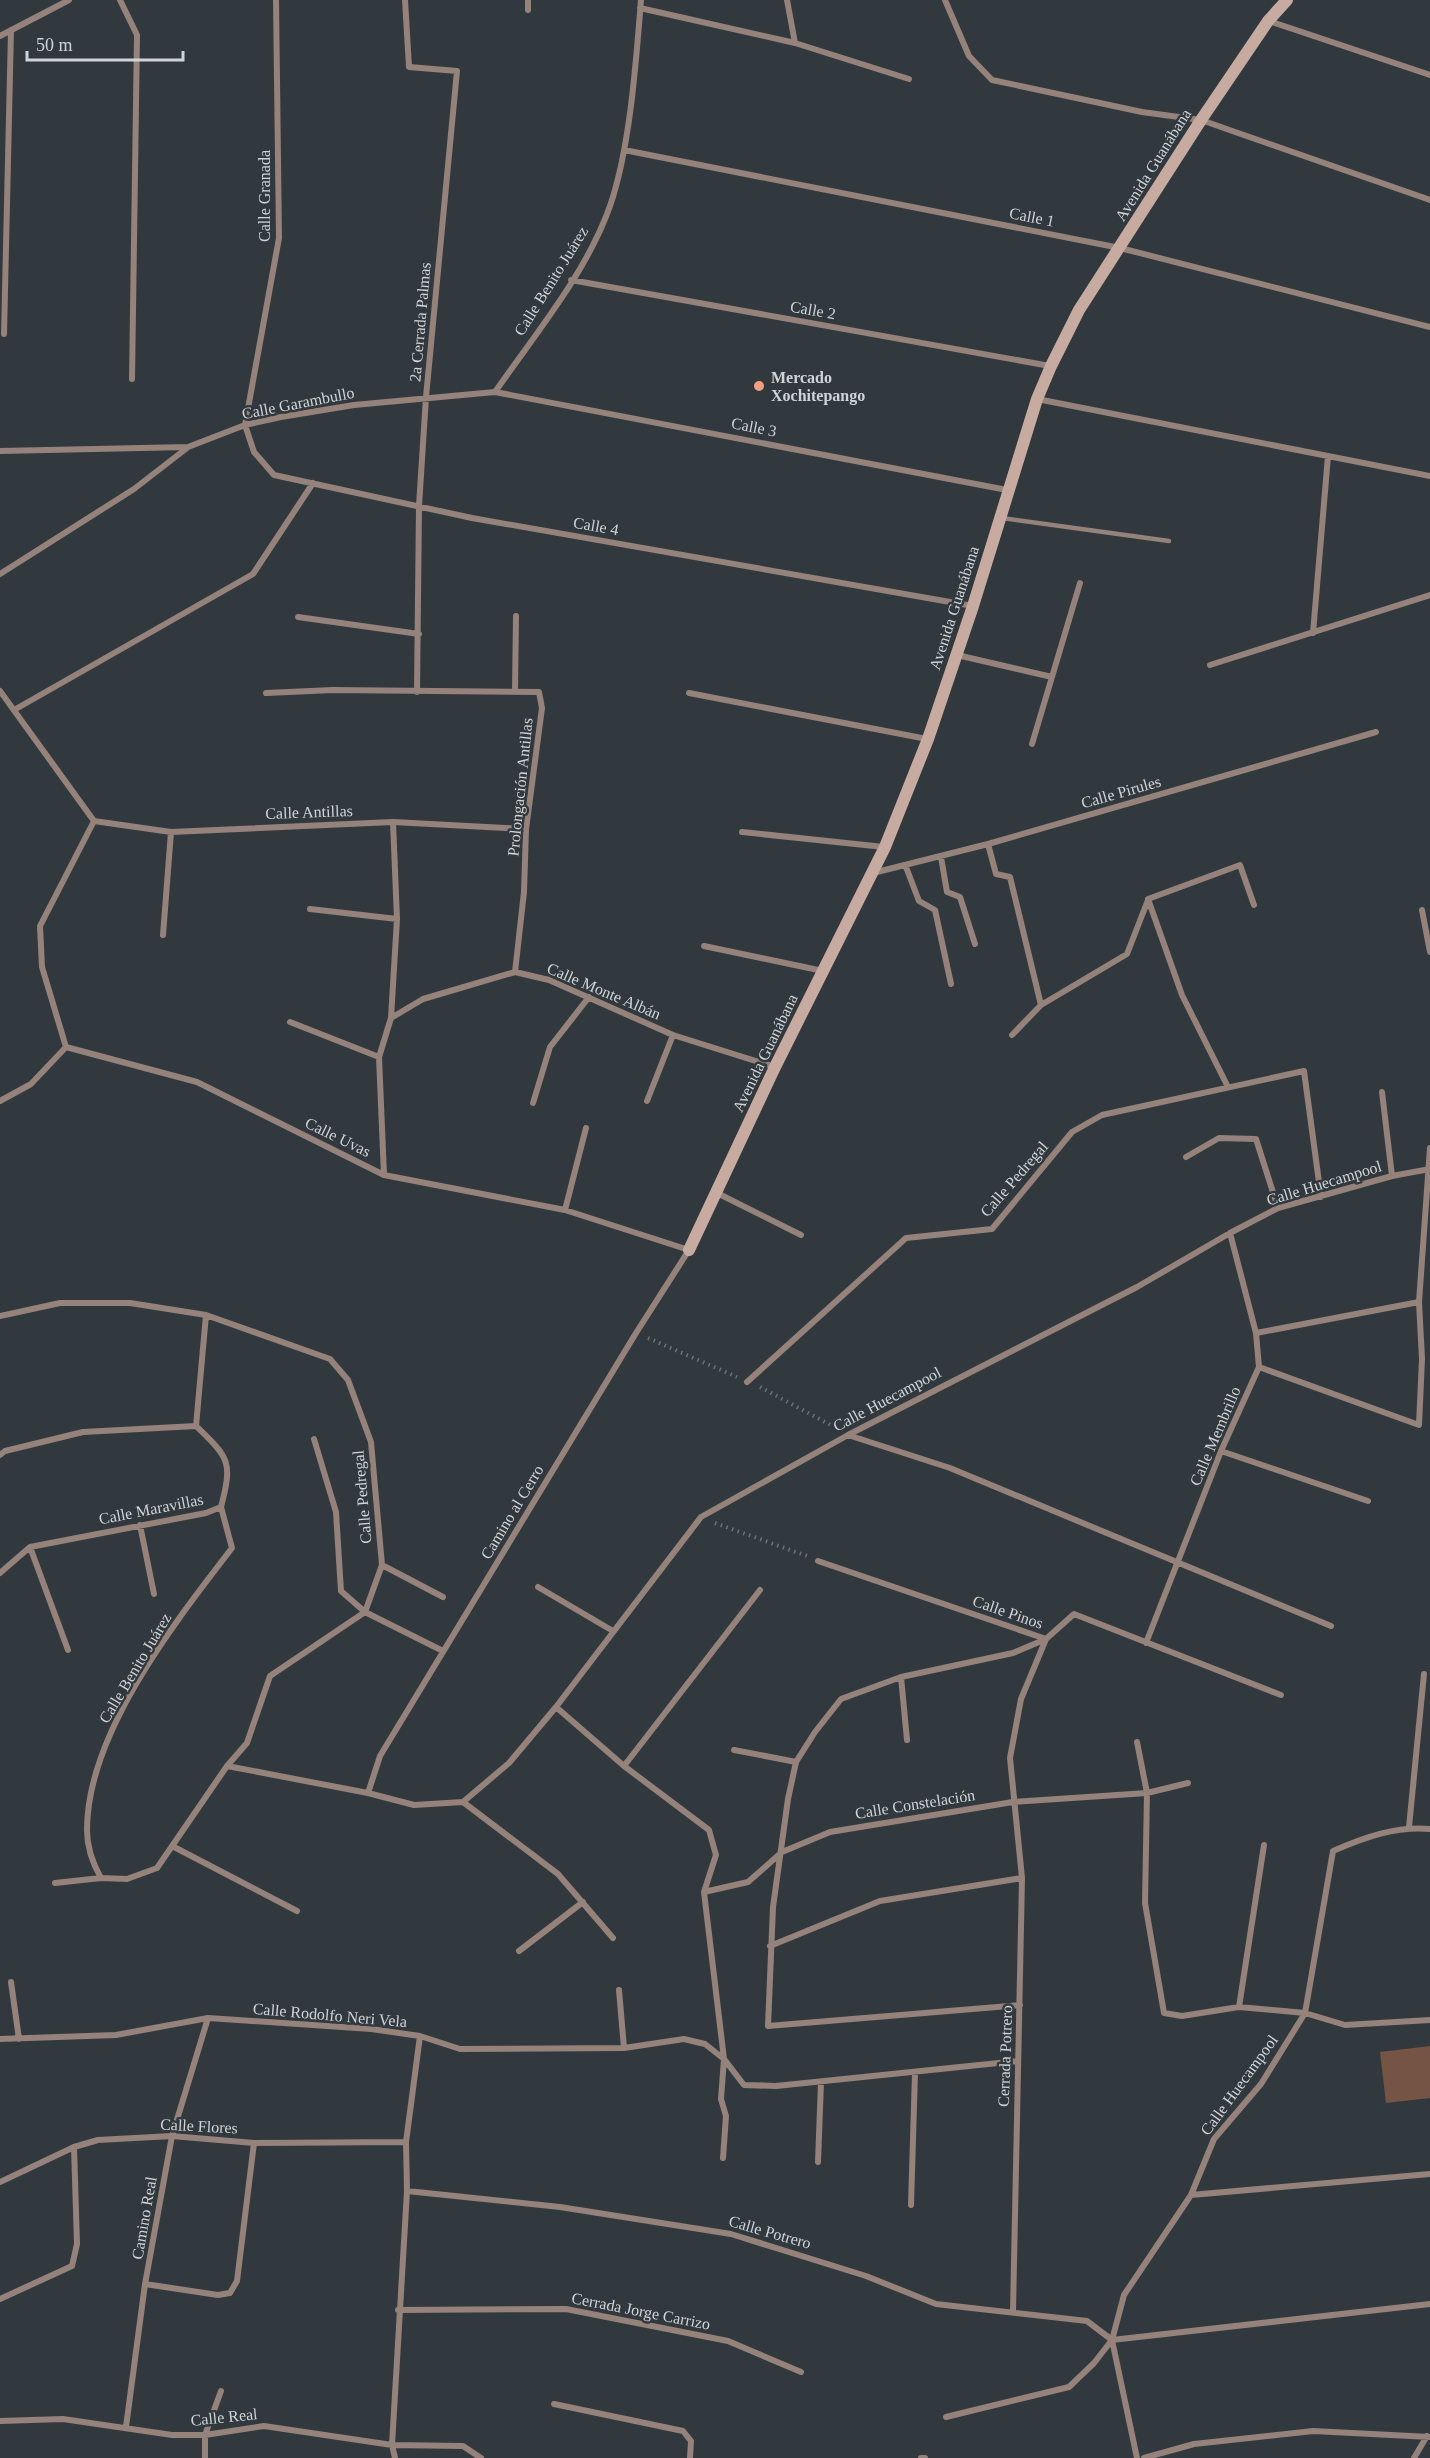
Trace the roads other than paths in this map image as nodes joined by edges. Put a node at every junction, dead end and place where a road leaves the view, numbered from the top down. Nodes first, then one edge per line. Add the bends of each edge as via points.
1 (69, 0) edge
2 (120, 0) edge
3 (276, 0) edge
4 (405, 0) edge
5 (528, 0) edge
6 (641, 0) edge
7 (787, 0) edge
8 (945, 0) edge
9 (1287, 0) edge
10 (640, 8) junction
11 (528, 10) dead end
12 (1268, 21) junction
13 (11, 30) junction
14 (0, 36) edge
15 (795, 44) junction
16 (1430, 75) edge
17 (909, 80) dead end
18 (1201, 120) junction
19 (624, 150) junction
20 (1430, 200) edge
21 (1120, 248) junction
22 (571, 280) junction
23 (1430, 327) edge
24 (4, 334) dead end
25 (1051, 366) junction
26 (132, 378) dead end
27 (495, 392) junction
28 (426, 398) junction
29 (1036, 399) junction
30 (245, 425) junction
31 (188, 447) junction
32 (0, 451) edge
33 (1328, 456) junction
34 (1430, 476) edge
35 (314, 483) junction
36 (1007, 490) junction
37 (419, 506) junction
38 (999, 518) junction
39 (1169, 541) dead end
40 (0, 574) edge
41 (1080, 583) dead end
42 (1430, 595) edge
43 (973, 606) junction
44 (516, 616) dead end
45 (298, 618) dead end
46 (1313, 633) junction
47 (419, 634) junction
48 (956, 655) junction
49 (1210, 665) dead end
50 (1052, 677) junction
51 (0, 691) edge
52 (515, 691) junction
53 (417, 692) junction
54 (266, 693) dead end
55 (689, 693) dead end
56 (14, 710) junction
57 (1376, 732) dead end
58 (928, 739) junction
59 (1032, 744) dead end
60 (94, 821) junction
61 (393, 822) junction
62 (526, 829) junction
63 (742, 831) dead end
64 (171, 832) junction
65 (987, 844) junction
66 (885, 847) junction
67 (941, 856) junction
68 (906, 867) junction
69 (872, 873) junction
70 (1148, 899) junction
71 (1254, 905) dead end
72 (310, 909) dead end
73 (1422, 910) dead end
74 (397, 919) junction
75 (163, 935) dead end
76 (975, 944) dead end
77 (704, 946) dead end
78 (1430, 952) edge
79 (824, 971) junction
80 (515, 972) junction
81 (951, 984) dead end
82 (589, 997) junction
83 (1041, 1005) junction
84 (391, 1018) junction
85 (290, 1022) dead end
86 (673, 1035) junction
87 (1012, 1035) dead end
88 (66, 1047) junction
89 (379, 1057) junction
90 (775, 1067) junction
91 (1228, 1087) junction
92 (1382, 1092) dead end
93 (0, 1101) edge
94 (647, 1101) dead end
95 (533, 1103) dead end
96 (586, 1128) dead end
97 (1430, 1148) edge
98 (1186, 1157) dead end
99 (1430, 1169) edge
100 (384, 1175) junction
101 (1392, 1176) junction
102 (717, 1193) junction
103 (1321, 1197) junction
104 (1278, 1208) junction
105 (565, 1210) junction
106 (1230, 1233) junction
107 (801, 1235) dead end
108 (689, 1250) junction
109 (1419, 1302) junction
110 (206, 1315) junction
111 (0, 1316) edge
112 (1256, 1333) junction
113 (1259, 1367) junction
114 (747, 1382) dead end
115 (196, 1426) junction
116 (848, 1435) junction
117 (314, 1439) dead end
118 (1221, 1451) junction
119 (0, 1455) edge
120 (1368, 1501) dead end
121 (220, 1507) junction
122 (140, 1525) junction
123 (30, 1546) junction
124 (818, 1561) road end
125 (1178, 1564) junction
126 (382, 1565) junction
127 (0, 1573) edge
128 (538, 1587) dead end
129 (760, 1590) dead end
130 (154, 1594) dead end
131 (443, 1597) dead end
132 (365, 1612) junction
133 (1331, 1626) dead end
134 (614, 1631) junction
135 (1046, 1639) junction
136 (1146, 1643) junction
137 (68, 1650) dead end
138 (443, 1651) junction
139 (1424, 1674) dead end
140 (901, 1677) junction
141 (1281, 1695) dead end
142 (556, 1707) junction
143 (907, 1740) dead end
144 (1137, 1742) dead end
145 (734, 1750) dead end
146 (796, 1762) junction
147 (227, 1766) junction
148 (624, 1766) junction
149 (1188, 1783) dead end
150 (368, 1793) junction
151 (1147, 1793) junction
152 (463, 1802) junction
153 (1013, 1802) junction
154 (1409, 1827) junction
155 (1430, 1829) edge
156 (1264, 1845) dead end
157 (174, 1847) junction
158 (782, 1852) junction
159 (100, 1878) junction
160 (1022, 1878) junction
161 (55, 1883) dead end
162 (704, 1892) junction
163 (582, 1902) junction
164 (297, 1911) dead end
165 (613, 1938) dead end
166 (770, 1946) junction
167 (519, 1951) dead end
168 (11, 1982) dead end
169 (619, 1990) dead end
170 (1020, 2005) junction
171 (1239, 2007) junction
172 (1305, 2013) junction
173 (208, 2018) junction
174 (1430, 2020) edge
175 (420, 2037) junction
176 (0, 2039) edge
177 (19, 2039) junction
178 (624, 2048) junction
179 (724, 2059) junction
180 (1018, 2061) junction
181 (915, 2073) junction
182 (821, 2082) junction
183 (172, 2136) junction
184 (406, 2142) junction
185 (254, 2143) junction
186 (74, 2147) junction
187 (723, 2158) dead end
188 (818, 2162) dead end
189 (1430, 2174) edge
190 (0, 2182) edge
191 (407, 2191) junction
192 (1191, 2195) junction
193 (911, 2205) dead end
194 (146, 2284) junction
195 (0, 2299) edge
196 (1430, 2304) edge
197 (398, 2310) junction
198 (1013, 2311) junction
199 (1112, 2340) junction
200 (801, 2372) dead end
201 (221, 2391) dead end
202 (554, 2404) dead end
203 (946, 2417) dead end
204 (0, 2421) edge
205 (126, 2427) junction
206 (205, 2435) junction
207 (1428, 2436) edge
208 (392, 2445) junction
209 (205, 2458) edge
210 (395, 2458) edge
211 (481, 2458) edge
212 (690, 2458) edge
213 (1137, 2458) edge
214 (1144, 2458) edge
215 (1414, 2458) edge

1 - 13 street
2 - 26 street via 137,35
3 - 30 street, Calle Granada via 279,238
4 - 28 street, 2a Cerrada Palmas via 409,67 457,71
5 - 11 street
6 - 10 street, Calle Benito Juárez
7 - 15 street
8 - 18 street via 969,56 992,80 1142,112
9 - 12 street, Avenida Guanábana
10 - 15 street
10 - 19 street, Calle Benito Juárez
12 - 16 street
12 - 18 street, Avenida Guanábana
13 - 14 street
13 - 24 street
15 - 17 street
18 - 20 street
18 - 21 street, Avenida Guanábana
19 - 21 street, Calle 1
19 - 22 street, Calle Benito Juárez via 609,207
21 - 23 street, Calle 1
21 - 25 street, Avenida Guanábana via 1079,309
22 - 25 street, Calle 2
22 - 27 street, Calle Benito Juárez
25 - 29 street, Avenida Guanábana
27 - 28 street, Calle Garambullo
27 - 36 street, Calle 3
28 - 30 street, Calle Garambullo via 354,405
28 - 37 street, 2a Cerrada Palmas
29 - 33 street
29 - 36 street, Avenida Guanábana
30 - 31 street, Calle Garambullo
30 - 35 street, Calle 4 via 254,452 274,475
31 - 32 street, Calle Garambullo
31 - 40 street via 134,489
33 - 34 street
33 - 46 street
35 - 37 street, Calle 4
35 - 56 street via 253,574
36 - 38 street, Avenida Guanábana
37 - 43 street, Calle 4
37 - 47 street, 2a Cerrada Palmas
38 - 39 lane
38 - 43 street, Avenida Guanábana
41 - 50 street
42 - 46 street
43 - 48 street, Avenida Guanábana
44 - 52 street
45 - 47 street
46 - 49 street
47 - 53 street, 2a Cerrada Palmas
48 - 50 street
48 - 58 street, Avenida Guanábana
50 - 59 street
51 - 56 street
52 - 53 street, Prolongación Antillas
52 - 62 street, Prolongación Antillas via 539,692 542,708
53 - 54 street, Prolongación Antillas
55 - 58 street
56 - 60 street
57 - 65 street, Calle Pirules
58 - 66 street, Avenida Guanábana
60 - 64 street, Calle Antillas
60 - 88 street via 40,926 42,967
61 - 62 street, Calle Antillas
61 - 64 street, Calle Antillas
61 - 74 street
62 - 80 street, Prolongación Antillas
63 - 66 street
64 - 75 street
65 - 67 street, Calle Pirules
65 - 83 street via 996,874 1010,877
66 - 69 street, Avenida Guanábana
67 - 68 street, Calle Pirules
67 - 76 street via 947,892 960,897
68 - 69 street, Calle Pirules
68 - 81 street via 919,901 935,910
69 - 79 street, Avenida Guanábana
70 - 71 street via 1240,865
70 - 83 street via 1127,954
70 - 91 street via 1182,995
72 - 74 street
73 - 78 street
74 - 84 street
77 - 79 street
79 - 90 street, Avenida Guanábana
80 - 82 street, Calle Monte Albán via 549,980
80 - 84 street, Calle Monte Albán via 423,999
82 - 86 street, Calle Monte Albán
82 - 95 street via 550,1047
83 - 87 street
84 - 89 street
85 - 89 street
86 - 90 street, Calle Monte Albán
86 - 94 street
88 - 93 street via 31,1084
88 - 100 street, Calle Uvas via 197,1082
89 - 100 street
90 - 102 street, Avenida Guanábana
91 - 103 street, Calle Pedregal via 1304,1071
91 - 114 street, Calle Pedregal via 1102,1114 1072,1132 992,1229 906,1238
92 - 101 street
96 - 105 street
97 - 99 street
98 - 104 street via 1219,1138 1256,1139
99 - 101 street, Calle Huecampool
99 - 109 street
100 - 105 street, Calle Uvas
101 - 103 street, Calle Huecampool
102 - 107 street
102 - 108 street, Avenida Guanábana
103 - 104 street, Calle Huecampool
104 - 106 street, Calle Huecampool
105 - 108 street, Calle Uvas
106 - 112 street, Calle Membrillo
106 - 116 street, Calle Huecampool via 1117,1297
108 - 138 street, Camino al Cerro
109 - 112 street
109 - 113 street via 1419,1425
110 - 111 street, Calle Pedregal via 130,1303 60,1303
110 - 115 street
110 - 126 street, Calle Pedregal via 330,1359 348,1380 371,1442
112 - 113 street, Calle Membrillo
113 - 118 street, Calle Membrillo
115 - 119 street via 83,1432
115 - 121 street, Calle Maravillas via 223,1452 229,1474
116 - 125 street via 950,1468
116 - 134 street, Calle Huecampool via 700,1517
117 - 132 street via 336,1512 341,1591
118 - 120 street
118 - 125 street, Calle Membrillo
121 - 122 street, Calle Maravillas
121 - 159 street, Calle Benito Juárez via 232,1548 166,1636 118,1716 95,1773 87,1831 92,1861
122 - 123 street, Calle Maravillas
122 - 130 street
123 - 127 street
123 - 137 street
124 - 135 street, Calle Pinos
125 - 133 street
125 - 136 street, Calle Membrillo
126 - 131 street
126 - 132 street, Calle Pedregal
128 - 134 street
129 - 148 street
132 - 138 street
132 - 147 street via 270,1676 246,1743
134 - 142 street, Calle Huecampool
135 - 136 street, Calle Pinos via 1074,1614
135 - 140 street via 1013,1653
135 - 153 street, Cerrada Potrero via 1021,1699 1010,1758
136 - 141 street, Calle Pinos
138 - 150 street, Camino al Cerro via 380,1756
139 - 154 street
140 - 143 street
140 - 146 street via 841,1699
142 - 148 street
142 - 152 street, Calle Huecampool via 509,1763
144 - 151 street
145 - 146 street
146 - 158 street
147 - 150 street
147 - 157 street
148 - 162 street via 709,1830 716,1855
149 - 151 street, Calle Constelación
150 - 152 street via 414,1805
151 - 153 street, Calle Constelación
151 - 171 street via 1144,1904 1164,2013 1182,2016
152 - 163 street via 558,1874
153 - 158 street, Calle Constelación via 830,1832
153 - 160 street, Cerrada Potrero
154 - 155 street
154 - 172 street, Calle Huecampool via 1333,1851
156 - 171 street
157 - 159 street via 157,1868 127,1879
157 - 164 street
158 - 162 street, Calle Constelación via 748,1882
158 - 166 street
159 - 161 street
160 - 166 street via 880,1901
160 - 170 street, Cerrada Potrero
162 - 179 street
163 - 165 street
163 - 167 street
166 - 170 street via 768,2026
168 - 177 street
169 - 178 street
170 - 180 street, Cerrada Potrero
171 - 172 street
172 - 174 street via 1345,2025
172 - 192 street, Calle Huecampool via 1261,2084 1214,2139
173 - 175 street, Calle Rodolfo Neri Vela via 371,2029
173 - 177 street, Calle Rodolfo Neri Vela via 116,2035
173 - 183 street, Camino Real
175 - 178 street, Calle Rodolfo Neri Vela via 460,2049
175 - 184 street
176 - 177 street, Calle Rodolfo Neri Vela
178 - 179 street, Calle Rodolfo Neri Vela via 684,2039 705,2044
179 - 182 street via 744,2085
179 - 187 street
180 - 181 street
180 - 198 street, Cerrada Potrero
181 - 182 street
181 - 193 street
182 - 188 street
183 - 185 street, Calle Flores
183 - 186 street, Calle Flores via 98,2140
183 - 194 street, Camino Real
184 - 185 street, Calle Flores
184 - 191 street
185 - 194 street via 237,2281 230,2293 218,2295
186 - 190 street, Calle Flores
186 - 195 street via 77,2244 72,2266
189 - 192 street
191 - 197 street
191 - 198 street, Calle Potrero via 560,2207 731,2234 866,2276 936,2304
192 - 199 street, Calle Huecampool via 1124,2295
194 - 205 street, Camino Real
196 - 199 street
197 - 200 street, Cerrada Jorge Carrizo via 566,2309 728,2341
197 - 208 street
198 - 199 street, Calle Potrero via 1087,2321
199 - 203 street via 1069,2387
199 - 213 street, Calle Huecampool
201 - 206 street
202 - 212 street via 683,2431 691,2441
204 - 205 street, Calle Real via 63,2420
205 - 206 street, Calle Real
206 - 208 street, Calle Real via 264,2426
206 - 209 street
207 - 214 street via 1313,2431 1194,2444
207 - 215 street
208 - 210 street
208 - 211 street, Calle Real via 463,2446

